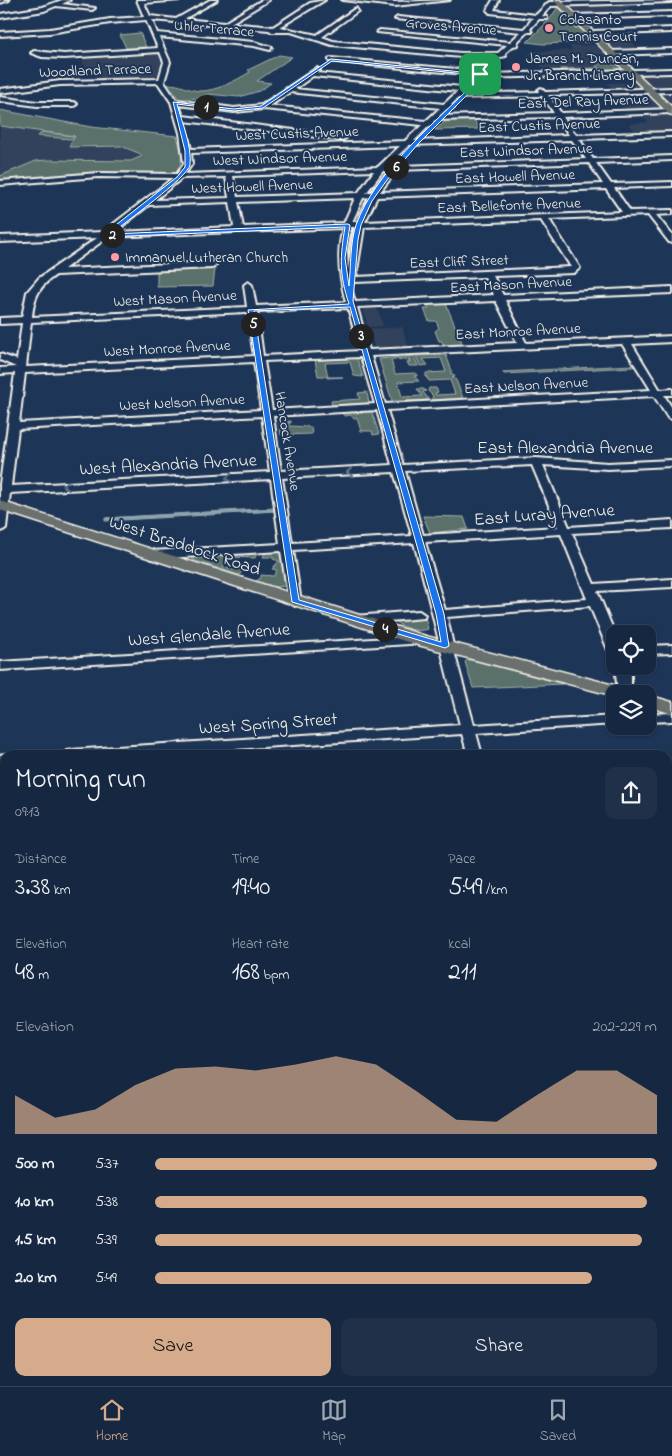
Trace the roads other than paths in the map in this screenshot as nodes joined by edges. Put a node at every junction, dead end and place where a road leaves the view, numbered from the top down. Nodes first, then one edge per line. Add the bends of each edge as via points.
1 (6, 0) edge
2 (67, 0) edge
3 (177, 0) edge
4 (214, 0) edge
5 (266, 0) edge
6 (322, 0) edge
7 (345, 0) edge
8 (447, 0) edge
9 (496, 0) edge
10 (672, 0) edge
11 (0, 1) edge
12 (140, 1) edge
13 (406, 2) edge
14 (556, 2) edge
15 (57, 5) junction
16 (92, 8) dead end
17 (356, 10) dead end
18 (672, 14) edge
19 (544, 15) junction
20 (0, 16) edge
21 (574, 17) junction
22 (148, 18) junction
23 (398, 19) junction
24 (178, 20) junction
25 (226, 24) junction
26 (275, 28) junction
27 (672, 30) edge
28 (530, 31) junction
29 (591, 33) junction
30 (0, 34) edge
31 (268, 34) dead end
32 (156, 35) junction
33 (318, 36) junction
34 (374, 36) junction
35 (261, 39) dead end
36 (332, 43) junction
37 (254, 44) junction
38 (515, 44) junction
39 (361, 46) junction
40 (270, 48) dead end
41 (163, 50) junction
42 (672, 51) edge
43 (34, 53) dead end
44 (611, 53) junction
45 (504, 55) junction
46 (331, 60) junction
47 (623, 64) junction
48 (672, 70) edge
49 (631, 72) junction
50 (311, 74) junction
51 (482, 75) junction
52 (532, 76) junction
53 (161, 80) junction
54 (289, 90) junction
55 (672, 90) edge
56 (0, 91) edge
57 (651, 91) junction
58 (463, 93) junction
59 (545, 95) junction
60 (0, 99) edge
61 (174, 102) junction
62 (74, 104) dead end
63 (264, 107) junction
64 (449, 107) junction
65 (672, 112) edge
66 (559, 115) junction
67 (179, 118) junction
68 (434, 121) junction
69 (672, 134) edge
70 (575, 137) junction
71 (407, 143) junction
72 (416, 143) junction
73 (382, 144) junction
74 (188, 151) junction
75 (672, 158) edge
76 (591, 161) junction
77 (381, 168) junction
78 (395, 168) junction
79 (229, 174) junction
80 (180, 176) junction
81 (0, 183) edge
82 (672, 184) edge
83 (609, 187) junction
84 (359, 196) junction
85 (374, 196) junction
86 (234, 201) junction
87 (147, 203) junction
88 (672, 212) edge
89 (650, 213) junction
90 (628, 214) junction
91 (544, 218) junction
92 (348, 225) junction
93 (359, 225) junction
94 (239, 230) junction
95 (106, 235) junction
96 (0, 239) edge
97 (672, 240) edge
98 (212, 265) dead end
99 (54, 272) junction
100 (488, 274) junction
101 (348, 279) junction
102 (248, 285) dead end
103 (672, 290) edge
104 (501, 298) junction
105 (351, 303) junction
106 (251, 310) junction
107 (27, 320) junction
108 (0, 321) edge
109 (672, 339) edge
110 (625, 341) junction
111 (523, 346) junction
112 (366, 354) junction
113 (0, 357) edge
114 (258, 359) junction
115 (20, 368) junction
116 (0, 371) edge
117 (672, 392) edge
118 (658, 393) junction
119 (382, 408) junction
120 (267, 413) junction
121 (672, 416) edge
122 (13, 426) junction
123 (536, 462) junction
124 (672, 463) edge
125 (398, 469) junction
126 (277, 476) junction
127 (2, 490) edge
128 (1, 506) edge
129 (672, 524) edge
130 (0, 528) edge
131 (565, 530) junction
132 (419, 539) junction
133 (287, 547) junction
134 (151, 555) junction
135 (672, 583) edge
136 (590, 588) junction
137 (295, 602) junction
138 (596, 602) junction
139 (440, 614) junction
140 (419, 615) dead end
141 (354, 620) junction
142 (606, 627) edge
143 (420, 640) junction
144 (445, 646) junction
145 (672, 649) edge
146 (656, 650) edge
147 (0, 666) edge
148 (606, 688) edge
149 (656, 703) edge
150 (672, 708) edge
151 (672, 716) edge
152 (656, 717) edge
153 (606, 720) edge
154 (468, 728) junction
155 (144, 750) edge
156 (473, 750) edge

1 - 11 street
2 - 15 street
3 - 12 street
4 - 24 street
5 - 25 street
6 - 26 street
7 - 13 street
8 - 13 street
9 - 19 street via 490,10 492,12
10 - 14 street
12 - 22 street
13 - 23 street via 407,12
14 - 19 street via 549,4
14 - 21 main road
15 - 16 street
15 - 20 street
17 - 33 street
18 - 21 street
19 - 28 street
21 - 29 main road
22 - 24 street
22 - 30 street
22 - 32 street
23 - 28 street
23 - 34 street
24 - 25 street
25 - 26 street
26 - 31 street
26 - 33 street
27 - 29 street
28 - 38 street
29 - 44 main road
32 - 37 street, Uhler Terrace
32 - 41 street
33 - 36 street
34 - 38 street, Groves Avenue
34 - 39 street
35 - 37 street
36 - 39 street
36 - 46 street via 336,52
37 - 40 street, Uhler Terrace
38 - 45 street
39 - 45 street via 461,55
41 - 43 street via 58,56
41 - 53 street via 167,62
42 - 44 street
44 - 47 main road
45 - 51 street
46 - 50 street
46 - 51 street
47 - 48 street
47 - 49 main road
48 - 49 street
49 - 52 street
49 - 57 main road
50 - 54 street
50 - 58 street
51 - 52 street
51 - 58 street
52 - 59 street
53 - 56 street, Woodland Terrace via 61,82
53 - 61 street
54 - 63 street
54 - 64 street
55 - 57 street
57 - 59 street
57 - 65 main road
58 - 59 street
58 - 64 street
59 - 66 street
60 - 62 street
61 - 63 street, East Del Ray Avenue via 234,110
61 - 67 street
63 - 68 street, East Del Ray Avenue
64 - 68 street
65 - 66 street, East Del Ray Avenue
66 - 68 street, East Del Ray Avenue
66 - 70 street
67 - 73 street
67 - 74 street
68 - 71 street
68 - 72 street
69 - 70 street, East Custis Avenue
70 - 72 street, East Custis Avenue
70 - 76 street
71 - 72 street, East Custis Avenue
71 - 73 street, West Custis Avenue
71 - 77 street
72 - 78 street
73 - 74 street, West Custis Avenue
74 - 80 street via 188,164
75 - 76 street, East Windsor Avenue
76 - 78 street, East Windsor Avenue
76 - 83 street
77 - 78 street, East Windsor Avenue
77 - 79 street, West Windsor Avenue
77 - 84 street
78 - 85 street
79 - 80 street, West Windsor Avenue
79 - 86 street
80 - 81 street, West Windsor Avenue via 98,175
80 - 87 street
82 - 83 street, East Howell Avenue
83 - 85 street, East Howell Avenue
83 - 90 street
84 - 85 street, East Howell Avenue
84 - 86 street, West Howell Avenue
84 - 92 street
85 - 93 street
86 - 87 street, West Howell Avenue
86 - 94 street
87 - 95 street
88 - 89 street, East Bellefonte Avenue
89 - 90 street, East Bellefonte Avenue
89 - 97 street
90 - 91 street, East Bellefonte Avenue
91 - 93 street, East Bellefonte Avenue
91 - 100 street, East Cliff Street via 576,268
92 - 93 street, East Bellefonte Avenue
92 - 94 street, East Bellefonte Avenue
92 - 101 street via 343,258
93 - 101 street
94 - 95 street, East Bellefonte Avenue
95 - 96 street, East Bellefonte Avenue
95 - 99 street
98 - 99 street
99 - 107 street via 32,292
100 - 101 street, East Cliff Street
100 - 104 street
101 - 105 street
102 - 106 street, Hancock Avenue
103 - 104 street, East Mason Avenue
104 - 105 street, East Mason Avenue
104 - 111 street
105 - 106 street, West Mason Avenue
105 - 112 street
106 - 107 street, West Mason Avenue
106 - 114 street, Hancock Avenue
107 - 108 street, West Mason Avenue
107 - 115 street
109 - 110 street, East Monroe Avenue
110 - 111 street, East Monroe Avenue
110 - 118 street
111 - 112 street, East Monroe Avenue
112 - 114 street, West Monroe Avenue
112 - 119 street
113 - 115 street
114 - 115 street, West Monroe Avenue
114 - 120 street, Hancock Avenue
115 - 116 street, West Monroe Avenue
115 - 122 street
117 - 118 street, East Nelson Avenue
118 - 119 street, East Nelson Avenue
118 - 121 street
119 - 120 street, West Nelson Avenue
119 - 125 street
120 - 122 street, West Nelson Avenue
120 - 126 street, Hancock Avenue
122 - 127 street
123 - 124 street, East Alexandria Avenue via 608,466
123 - 125 street, East Alexandria Avenue
123 - 131 street
125 -> 126 street, West Alexandria Avenue
125 - 132 street
126 -> 127 street, West Alexandria Avenue
126 - 133 street, Hancock Avenue
127 - 128 street
128 - 130 street
128 - 134 main road, West Braddock Road
129 - 131 street, East Luray Avenue
131 - 132 street, East Luray Avenue
131 - 136 street
132 - 133 street, East Luray Avenue
132 - 139 street
133 - 134 street, East Luray Avenue
133 - 137 street, Hancock Avenue
134 - 137 main road, West Braddock Road
135 - 136 street
136 - 138 street
137 - 141 main road, West Braddock Road
138 - 139 street
138 - 142 street
139 - 144 street
140 - 141 street
141 - 143 main road, West Braddock Road
143 - 144 main road, West Braddock Road
143 - 147 street, West Glendale Avenue
144 - 148 main road, West Braddock Road
144 - 154 street
145 - 146 street
149 - 150 main road
151 - 152 street
153 - 154 street, West Spring Street
154 - 155 street, West Spring Street
154 - 156 street

